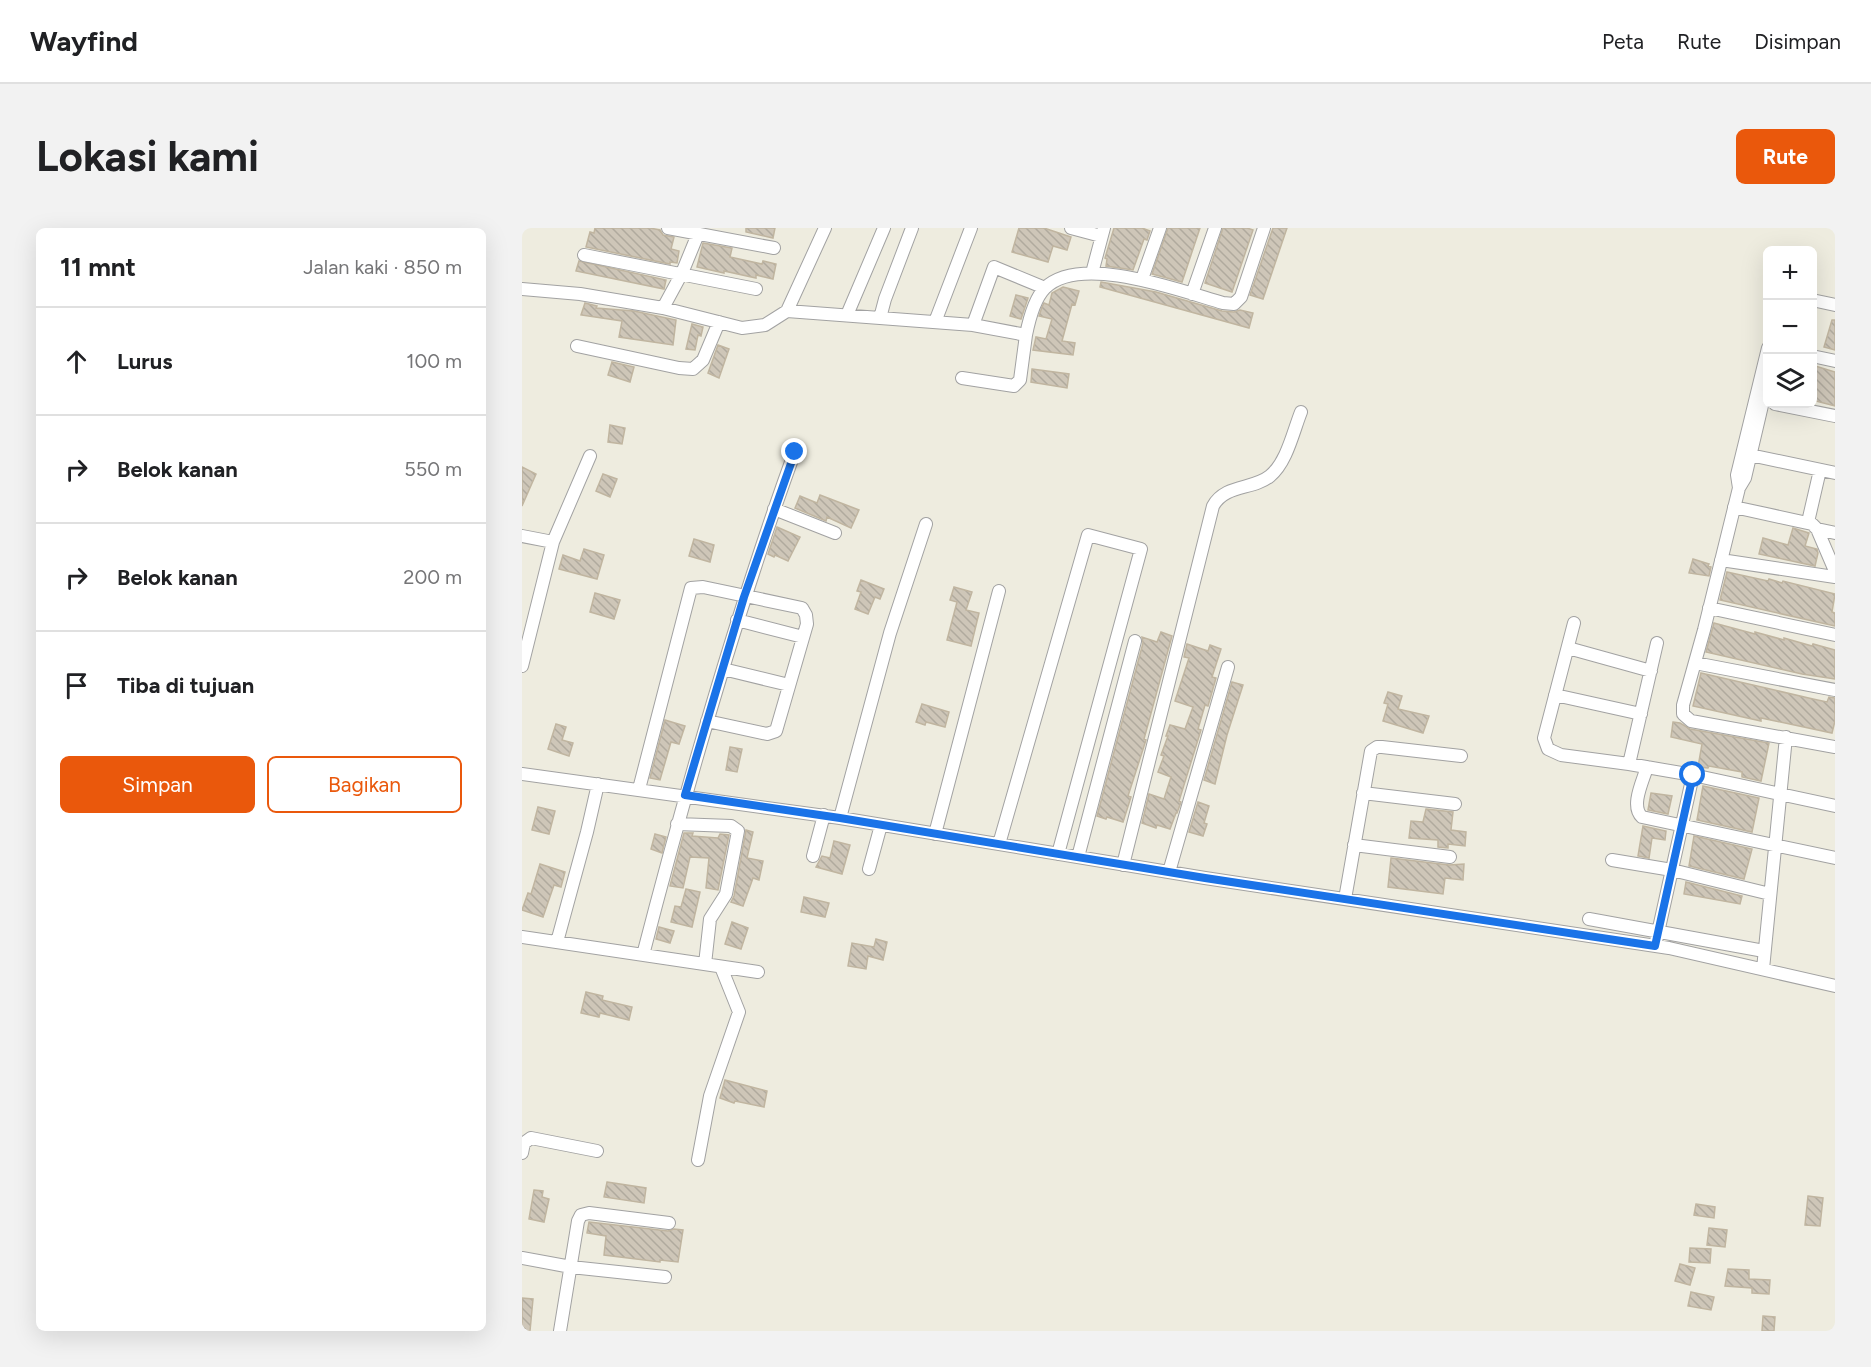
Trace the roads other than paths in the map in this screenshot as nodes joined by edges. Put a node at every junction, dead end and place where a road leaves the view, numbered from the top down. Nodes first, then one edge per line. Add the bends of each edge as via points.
1 (668, 228) edge
2 (825, 228) edge
3 (884, 228) edge
4 (912, 228) edge
5 (971, 228) edge
6 (1071, 228) edge
7 (1160, 228) edge
8 (1215, 228) edge
9 (1264, 228) edge
10 (1102, 232) edge
11 (698, 234) junction
12 (774, 248) dead end
13 (584, 255) dead end
14 (682, 273) junction
15 (1092, 273) junction
16 (1142, 279) junction
17 (1045, 288) junction
18 (522, 289) edge
19 (756, 289) dead end
20 (1192, 294) junction
21 (1817, 301) edge
22 (1835, 305) edge
23 (663, 308) junction
24 (787, 311) junction
25 (847, 315) junction
26 (880, 318) junction
27 (719, 322) junction
28 (935, 322) junction
29 (973, 325) junction
30 (1026, 335) junction
31 (577, 346) dead end
32 (1766, 354) edge
33 (1817, 357) edge
34 (1835, 361) edge
35 (962, 378) dead end
36 (1766, 408) edge
37 (1797, 408) edge
38 (1301, 412) dead end
39 (1835, 416) edge
40 (795, 452) dead end
41 (1750, 455) junction
42 (590, 456) dead end
43 (1820, 470) junction
44 (1835, 473) edge
45 (1739, 488) junction
46 (1734, 507) junction
47 (774, 509) junction
48 (926, 524) dead end
49 (1813, 526) junction
50 (1835, 532) edge
51 (835, 533) dead end
52 (522, 536) edge
53 (553, 543) junction
54 (1721, 560) junction
55 (1835, 571) edge
56 (1835, 577) edge
57 (999, 591) dead end
58 (744, 597) junction
59 (1709, 608) junction
60 (737, 620) junction
61 (1574, 623) dead end
62 (1835, 635) edge
63 (803, 637) junction
64 (1135, 641) dead end
65 (1657, 643) dead end
66 (1568, 648) junction
67 (1695, 663) junction
68 (522, 666) edge
69 (1228, 667) dead end
70 (723, 669) junction
71 (1651, 671) junction
72 (789, 685) junction
73 (1835, 690) edge
74 (1555, 695) junction
75 (1641, 714) junction
76 (707, 721) junction
77 (1786, 737) junction
78 (1835, 747) edge
79 (1461, 756) dead end
80 (1629, 764) junction
81 (1647, 767) junction
82 (522, 774) edge
83 (1693, 775) junction
84 (597, 786) junction
85 (639, 789) junction
86 (1780, 792) junction
87 (1363, 793) junction
88 (683, 799) junction
89 (1455, 804) dead end
90 (1835, 806) edge
91 (840, 818) junction
92 (678, 820) junction
93 (823, 820) junction
94 (1682, 825) junction
95 (880, 828) junction
96 (934, 834) junction
97 (999, 844) junction
98 (1775, 844) junction
99 (1354, 846) junction
100 (814, 852) dead end
101 (1058, 854) junction
102 (1078, 857) junction
103 (1450, 857) dead end
104 (1835, 858) edge
105 (1612, 860) dead end
106 (1123, 865) junction
107 (869, 869) dead end
108 (1672, 870) junction
109 (1169, 872) junction
110 (1770, 894) junction
111 (1345, 899) junction
112 (1589, 919) dead end
113 (1659, 930) junction
114 (522, 937) edge
115 (557, 942) junction
116 (1655, 946) junction
117 (1764, 951) junction
118 (643, 955) junction
119 (705, 964) junction
120 (721, 967) junction
121 (1762, 969) junction
122 (758, 972) dead end
123 (1835, 986) edge
124 (597, 1151) dead end
125 (522, 1152) edge
126 (698, 1160) dead end
127 (669, 1223) dead end
128 (522, 1258) edge
129 (571, 1267) junction
130 (664, 1277) dead end
131 (560, 1331) edge

1 - 11 street
2 - 24 street
3 - 25 street
4 - 26 street
5 - 28 street
6 - 10 street
7 - 16 street
8 - 20 street
9 - 20 street via 1237,302 1228,304
10 - 15 street
11 - 12 street
11 - 14 street
13 - 14 street
14 - 19 street
14 - 23 street
15 - 16 street
15 - 17 street via 1059,280
16 - 20 street
17 - 29 street via 994,267
17 - 30 street via 1033,309
18 - 23 street
21 - 22 street
23 - 27 street
24 - 25 street
24 - 27 street via 755,328
25 - 26 street
26 - 28 street
27 - 31 street via 703,360 693,369
28 - 29 street
29 - 30 street
30 - 35 street via 1020,380 1014,386
32 - 45 street via 1737,475
33 - 34 street
36 - 41 street
37 - 39 street
38 - 106 street via 1277,470 1265,480 1222,494 1213,506
40 - 47 street
41 - 43 street
41 - 45 street
42 - 53 street
43 - 44 street
43 - 49 street
45 - 46 street
46 - 49 street
46 - 54 street
47 - 51 street
47 - 58 street
48 - 91 street via 890,633
49 - 50 street
49 - 55 street
52 - 53 street
53 - 68 street
54 - 56 street
54 - 59 street
57 - 96 street
58 - 60 street
58 - 63 street via 802,608 807,624
58 - 85 street via 697,586 689,591
59 - 62 street
59 - 67 street
60 - 63 street
60 - 70 street
61 - 66 street
63 - 72 street
64 - 102 street
65 - 71 street
66 - 71 street
66 - 74 street
67 - 73 street
67 - 77 street via 1682,709 1687,719
69 - 109 street
70 - 72 street
70 - 76 street
71 - 75 street
72 - 76 street via 776,731 766,734
74 - 75 street
74 - 80 street via 1544,738 1548,749 1561,755
75 - 80 street
76 - 88 street
77 - 78 street
77 - 86 street
79 - 87 street via 1373,749
80 - 81 street
81 - 83 street
81 - 94 street via 1637,812 1646,818
82 - 84 street
83 - 86 street
83 - 94 street
84 - 85 street
84 - 115 street
85 - 88 street
86 - 90 street
86 - 98 street
87 - 89 street
87 - 99 street
88 - 92 street
88 - 93 street
91 - 93 street
91 - 95 street
92 - 118 street
92 - 119 street via 731,826 738,831 726,894 710,919
93 - 100 street
94 - 98 street
94 - 108 street
95 - 96 street
95 - 107 street
96 - 97 street
97 - 101 street
97 - 101 street via 1088,535 1141,549
98 - 104 street
98 - 110 street
99 - 103 street
99 - 111 street
101 - 102 street
102 - 106 street
105 - 108 street
106 - 109 street
108 - 110 street
108 - 113 street
109 - 111 street
110 - 117 street
111 - 116 street
112 - 113 street
113 - 116 street
113 - 117 street
114 - 115 street
115 - 118 street
116 - 121 street
117 - 121 street
118 - 119 street
119 - 120 street
120 - 122 street
120 - 126 street via 739,1012 710,1096
121 - 123 street
124 - 125 street via 531,1138 524,1143
127 - 129 street via 585,1213 579,1217
128 - 129 street
129 - 130 street
129 - 131 street

